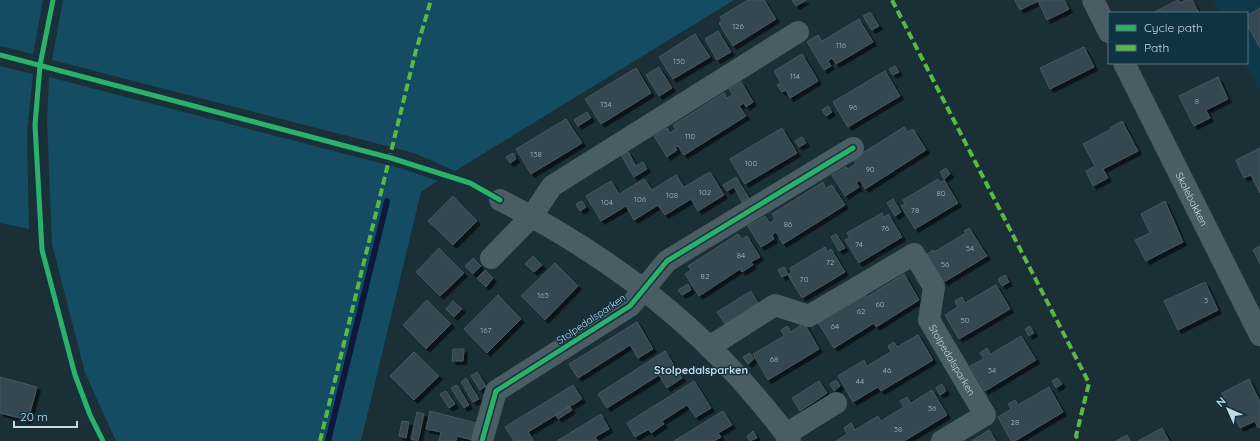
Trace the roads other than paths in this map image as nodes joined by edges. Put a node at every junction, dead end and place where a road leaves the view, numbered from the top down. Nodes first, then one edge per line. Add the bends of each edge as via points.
1 (1093, 0) edge
2 (1108, 30) edge
3 (798, 32) dead end
4 (1124, 64) edge
5 (853, 148) dead end
6 (500, 200) dead end
7 (532, 216) junction
8 (491, 258) dead end
9 (644, 289) junction
10 (1260, 335) edge
11 (709, 347) junction
12 (836, 403) dead end
13 (788, 437) edge
14 (482, 441) edge
15 (942, 441) edge

1 - 2 street
3 - 7 street via 552,186
4 - 10 street, Skolebakken
5 - 9 street, Stolpedalsparken via 667,261
6 - 7 street
7 - 8 street
7 - 9 street via 576,242
9 - 11 street
9 - 14 street, Stolpedalsparken via 630,306 496,391
11 - 13 street via 743,382
11 - 15 street, Stolpedalsparken via 775,304 809,316 914,254 934,287 929,320 985,415
12 - 13 street

